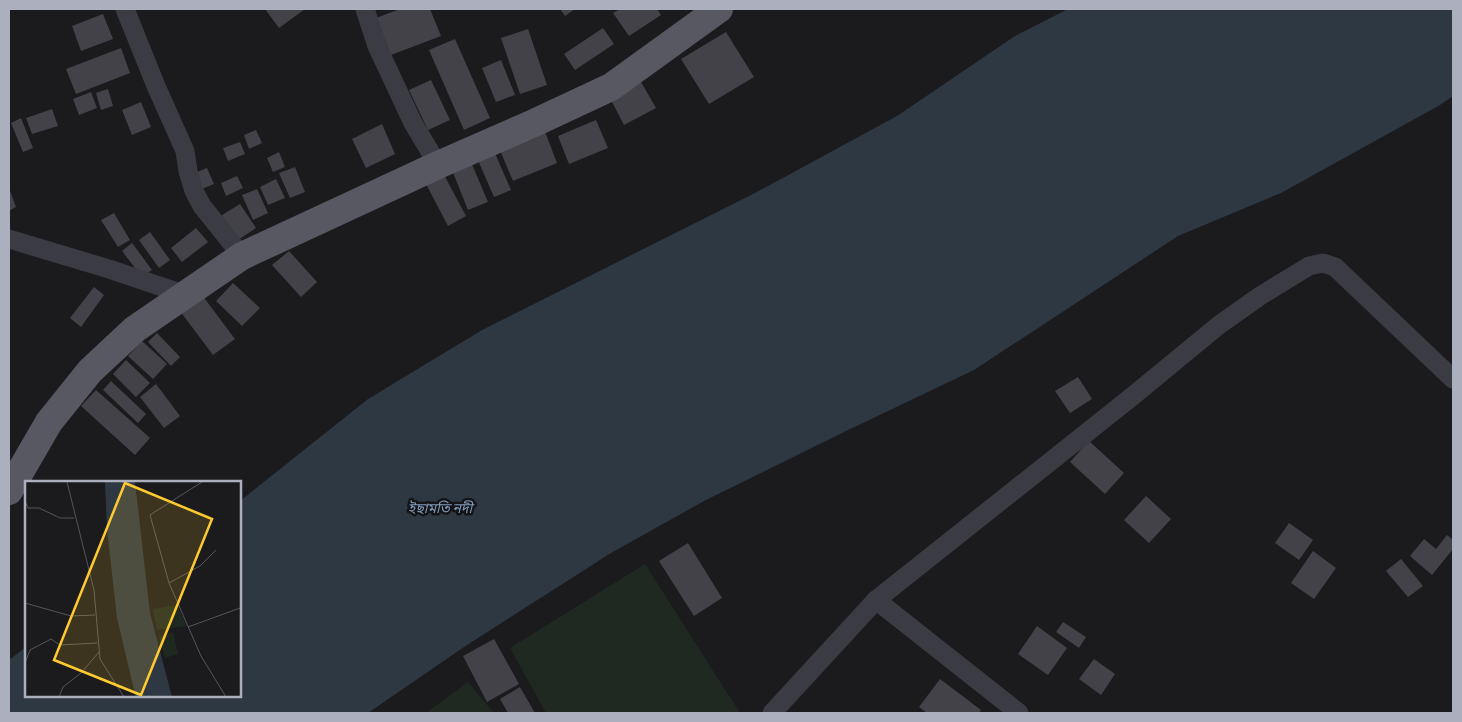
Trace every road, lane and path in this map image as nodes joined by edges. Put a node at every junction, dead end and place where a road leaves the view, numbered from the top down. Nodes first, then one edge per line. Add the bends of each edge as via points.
1 (125, 9) edge
2 (366, 9) edge
3 (719, 9) edge
4 (438, 165) junction
5 (9, 240) edge
6 (242, 256) junction
7 (186, 295) junction
8 (1453, 379) edge
9 (9, 491) edge
10 (876, 600) junction
11 (772, 713) edge
12 (1019, 713) edge

1 - 6 street via 185,151 194,191
2 - 4 street via 377,46 413,123
3 - 4 main road via 611,87
4 - 6 main road
5 - 7 street via 109,268
6 - 7 main road
7 - 9 main road via 135,329 90,371 49,422
8 - 10 street via 1334,267 1323,263 1309,266 1218,324
10 - 11 street
10 - 12 street

